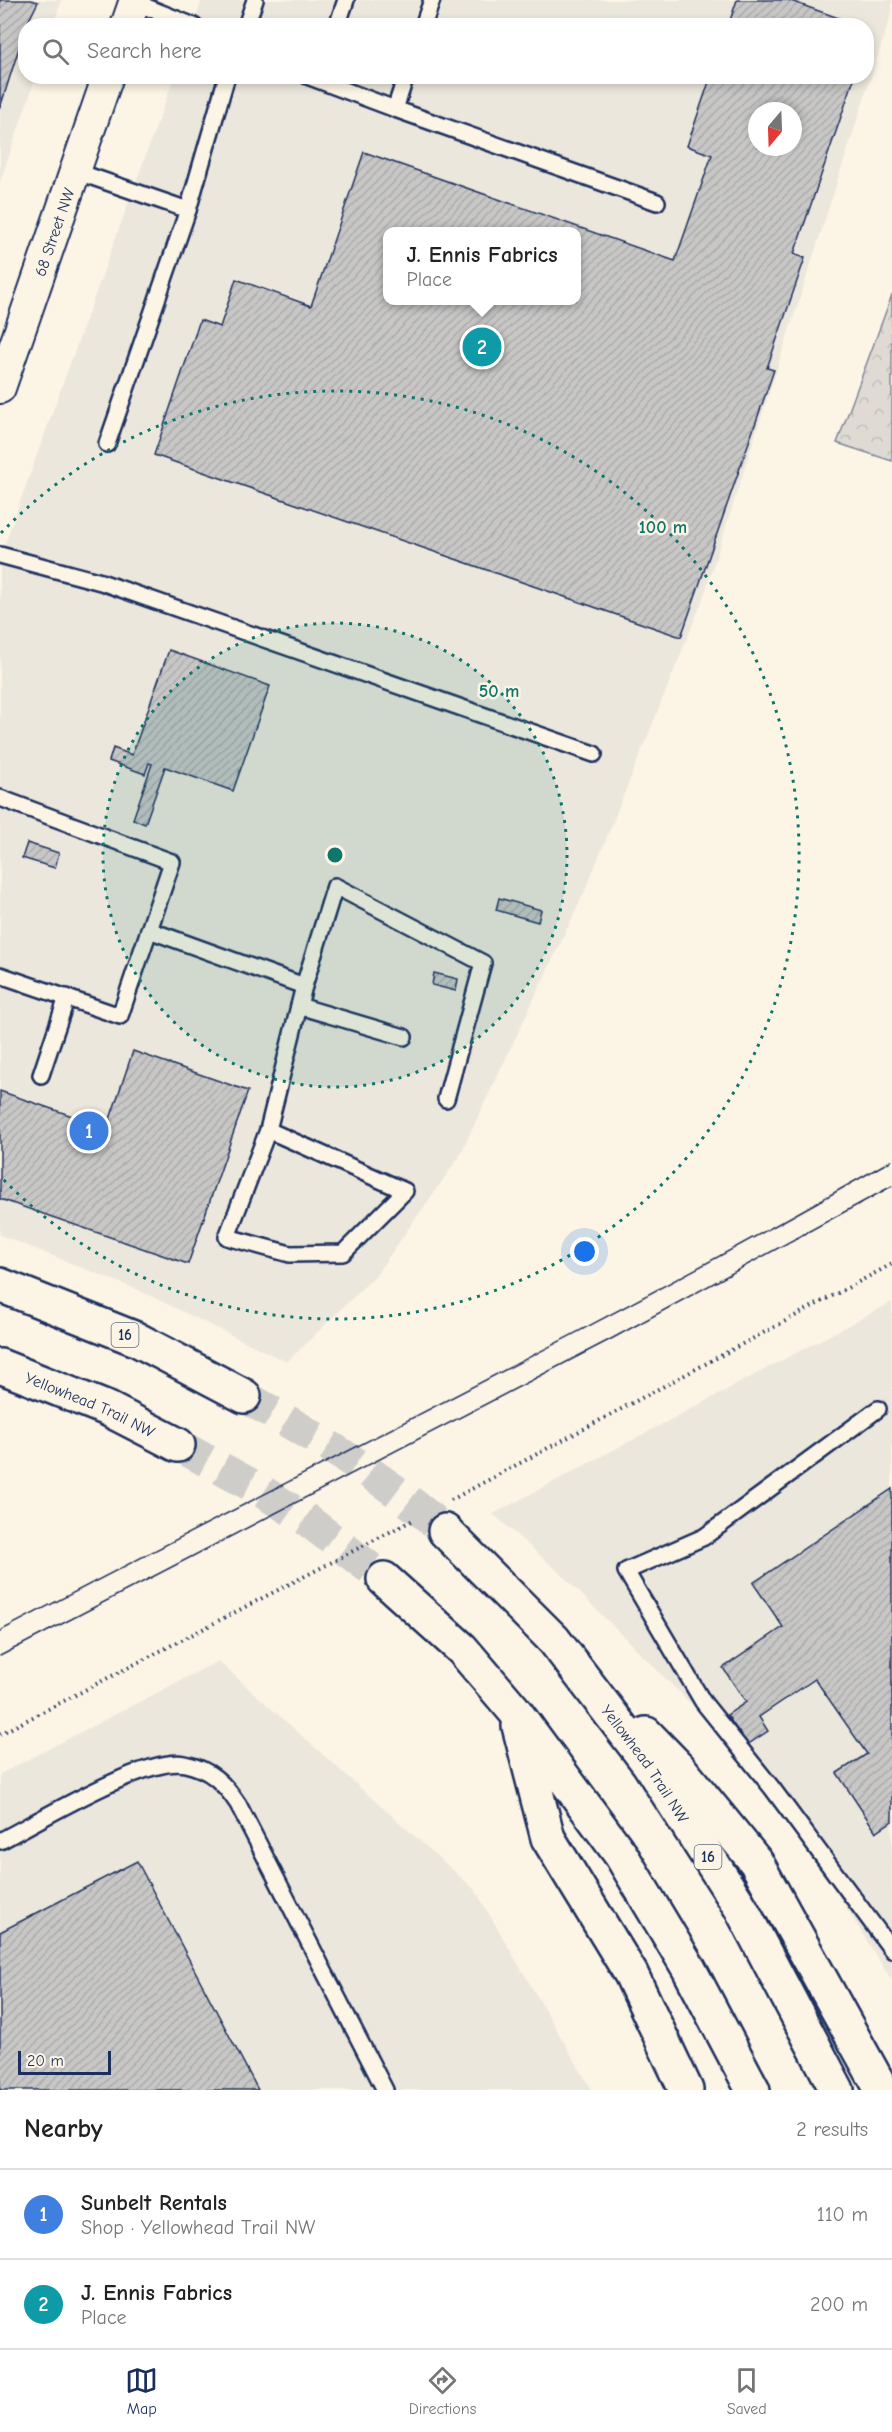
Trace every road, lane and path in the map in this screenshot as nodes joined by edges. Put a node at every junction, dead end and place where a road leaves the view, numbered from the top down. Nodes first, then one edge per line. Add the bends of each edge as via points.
1 (255, 0) edge
2 (346, 0) edge
3 (432, 0) edge
4 (132, 9) edge
5 (165, 18) edge
6 (249, 18) edge
7 (340, 18) edge
8 (426, 18) edge
9 (105, 84) edge
10 (225, 84) edge
11 (330, 84) edge
12 (403, 84) edge
13 (395, 109) junction
14 (75, 171) junction
15 (657, 202) dead end
16 (188, 210) junction
17 (0, 388) edge
18 (107, 444) dead end
19 (0, 555) edge
20 (594, 754) dead end
21 (0, 798) edge
22 (149, 930) junction
23 (0, 975) edge
24 (304, 986) junction
25 (67, 997) junction
26 (299, 1006) junction
27 (404, 1038) dead end
28 (41, 1075) dead end
29 (446, 1099) dead end
30 (268, 1130) junction
31 (0, 1285) edge
32 (0, 1366) edge
33 (244, 1396) tunnel mouth
34 (878, 1409) dead end
35 (178, 1445) tunnel mouth
36 (445, 1531) tunnel mouth
37 (384, 1579) tunnel mouth
38 (554, 1640) junction
39 (514, 1710) junction
40 (0, 1841) edge
41 (892, 1950) edge
42 (385, 2090) edge
43 (686, 2090) edge
44 (753, 2090) edge
45 (837, 2090) edge
46 (882, 2090) edge

1 - 6 lane
2 - 7 lane
3 - 8 lane
4 - 5 lane
9 - 14 street, 68 Street NW
10 - 16 lane
11 - 13 lane
12 - 13 lane
13 - 15 lane
14 - 16 lane
14 - 17 street, 68 Street NW
16 - 18 lane
19 - 20 lane via 101,582
21 - 22 lane via 172,862
22 - 24 lane
22 - 25 lane via 120,1016
23 - 25 lane
24 - 26 lane
24 - 29 lane via 335,886 483,963
25 - 28 lane
26 - 27 lane
26 - 30 lane
30 - 30 lane via 227,1237 291,1254 343,1254 405,1191
31 - 33 highway, 16 via 136,1340
32 - 35 highway, Yellowhead Trail NW via 108,1409
34 - 41 lane via 704,1537 626,1571 703,1702
36 - 38 highway, Yellowhead Trail NW / 16
37 - 39 highway via 462,1649
38 - 45 highway, Yellowhead Trail NW / 16 via 649,1764 741,1908
38 - 46 highway via 679,1768 756,1862
39 - 43 highway via 548,1838 631,1974
39 - 44 highway via 621,1854 688,1967
40 - 42 lane via 141,1770 183,1764 205,1770 223,1783 238,1804

